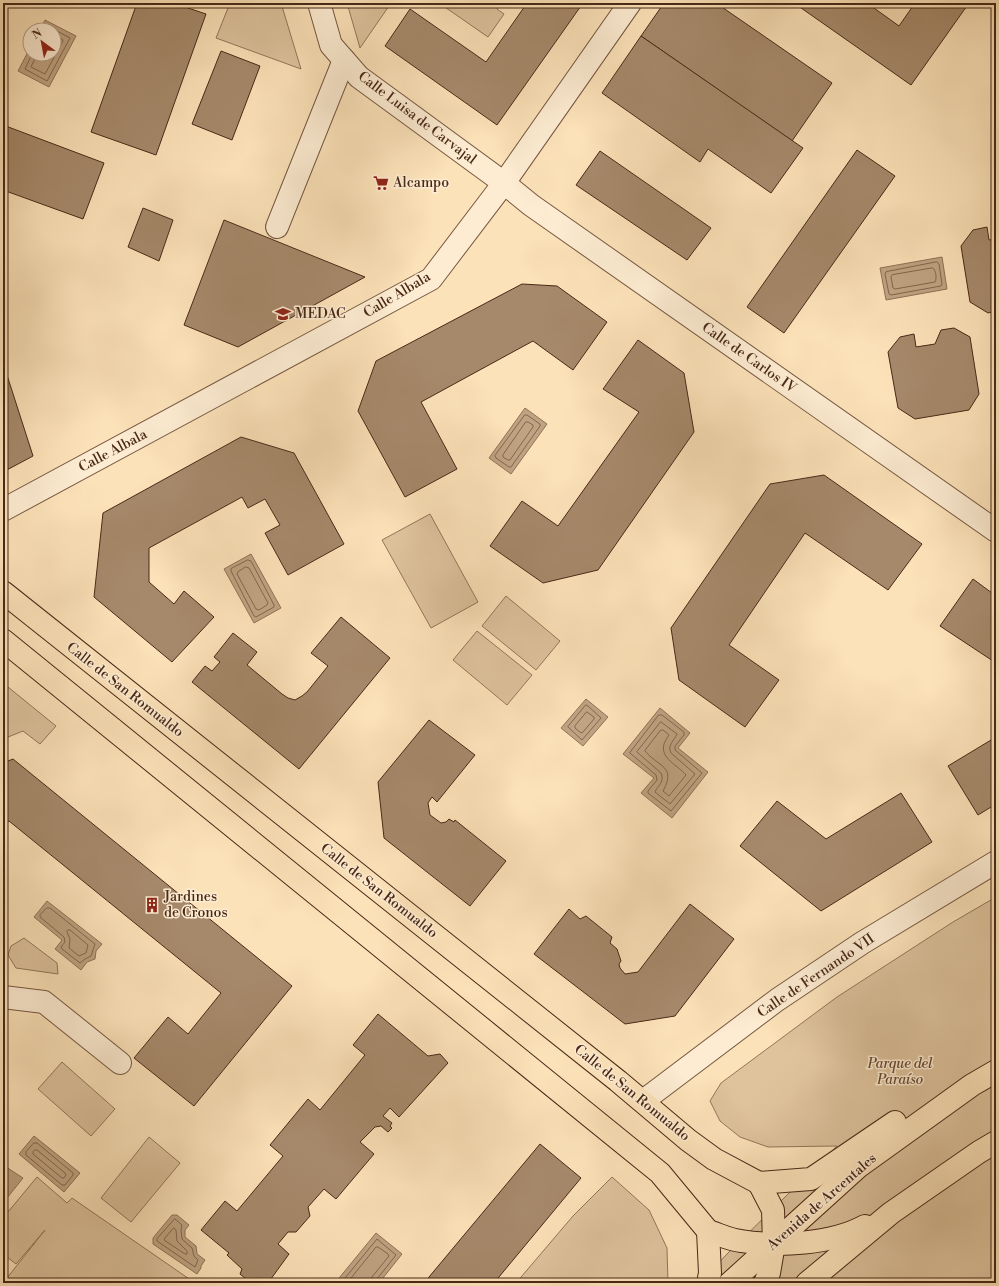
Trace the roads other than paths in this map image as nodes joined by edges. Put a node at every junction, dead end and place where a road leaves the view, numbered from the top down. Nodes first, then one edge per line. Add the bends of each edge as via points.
1 (319, 3) edge
2 (630, 3) edge
3 (344, 60) junction
4 (504, 182) junction
5 (276, 227) dead end
6 (3, 510) edge
7 (996, 531) edge
8 (3, 592) edge
9 (3, 640) edge
10 (996, 862) edge
11 (3, 997) edge
12 (120, 1063) dead end
13 (996, 1070) edge
14 (643, 1101) junction
15 (996, 1142) edge
16 (759, 1183) junction
17 (891, 1213) junction
18 (708, 1231) junction
19 (774, 1244) junction
20 (708, 1283) edge
21 (730, 1283) edge
22 (765, 1283) edge
23 (807, 1283) edge

1 - 3 street, Calle Luisa de Carvajal via 331,45
2 - 4 street, Calle Albala
3 - 4 street, Calle Luisa de Carvajal via 359,77
3 - 5 street
4 - 6 street, Calle Albala via 430,279
4 - 7 street, Calle de Carlos IV via 531,205
8 - 14 main road, Calle de San Romualdo
9 - 18 main road via 660,1173
10 - 14 street, Calle de Fernando VII via 862,943 790,992
11 - 12 street via 44,1002
13 - 16 main road via 956,1080 811,1179
13 - 19 main road, Avenida de Arcentales via 858,1167
14 - 16 main road, Calle de San Romualdo via 714,1159
15 - 17 main road
16 - 19 main road via 773,1210
17 - 19 main road via 853,1233 821,1241
17 - 23 main road
18 - 19 main road via 740,1241
18 - 20 main road
19 - 21 main road, Avenida de Arcentales
19 - 22 main road

